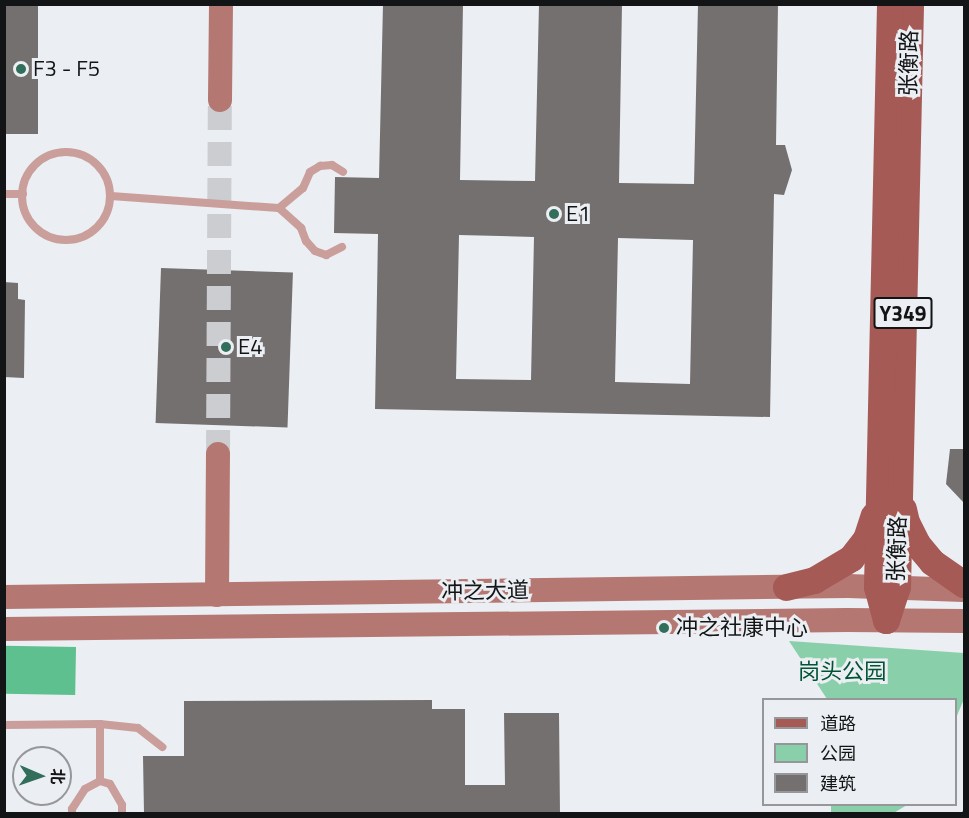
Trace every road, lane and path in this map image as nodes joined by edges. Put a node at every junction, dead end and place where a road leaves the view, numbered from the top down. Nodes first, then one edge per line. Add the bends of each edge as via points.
1 (221, 4) edge
2 (890, 4) edge
3 (910, 4) edge
4 (220, 100) tunnel mouth
5 (344, 172) dead end
6 (4, 194) edge
7 (23, 194) junction
8 (111, 196) junction
9 (279, 208) junction
10 (342, 247) dead end
11 (218, 454) tunnel mouth
12 (889, 490) junction
13 (964, 584) edge
14 (786, 587) junction
15 (887, 587) junction
16 (964, 590) edge
17 (218, 595) junction
18 (4, 597) edge
19 (886, 620) junction
20 (964, 621) edge
21 (4, 628) edge
22 (100, 724) junction
23 (4, 725) edge
24 (162, 747) dead end
25 (100, 781) junction
26 (72, 813) edge
27 (122, 813) edge

1 - 4 main road
2 - 12 main road, 张衡路
3 - 12 main road, 张衡路 / Y349
5 - 9 lane via 332,165 320,166 310,172 303,188
6 - 7 lane
7 - 8 lane via 29,172 40,160 72,152 88,157 100,167
7 - 8 lane via 30,220 44,234 62,240 80,238 97,228
8 - 9 lane
9 - 10 lane via 301,228 315,251 326,255
11 - 17 main road
12 - 13 main road via 932,562
12 - 14 main road via 866,539 851,558 814,580
12 - 15 main road, 张衡路 / Y349
14 - 15 main road, 冲之大道
14 - 17 main road, 冲之大道
15 - 16 main road, 冲之大道
15 - 19 main road, 张衡路 / Y349
17 - 18 main road, 冲之大道
19 - 20 main road, 冲之大道
19 - 21 main road, 冲之大道
22 - 23 lane
22 - 24 lane via 138,728
22 - 25 lane
25 - 26 lane via 85,789
25 - 27 lane via 110,784 122,805

